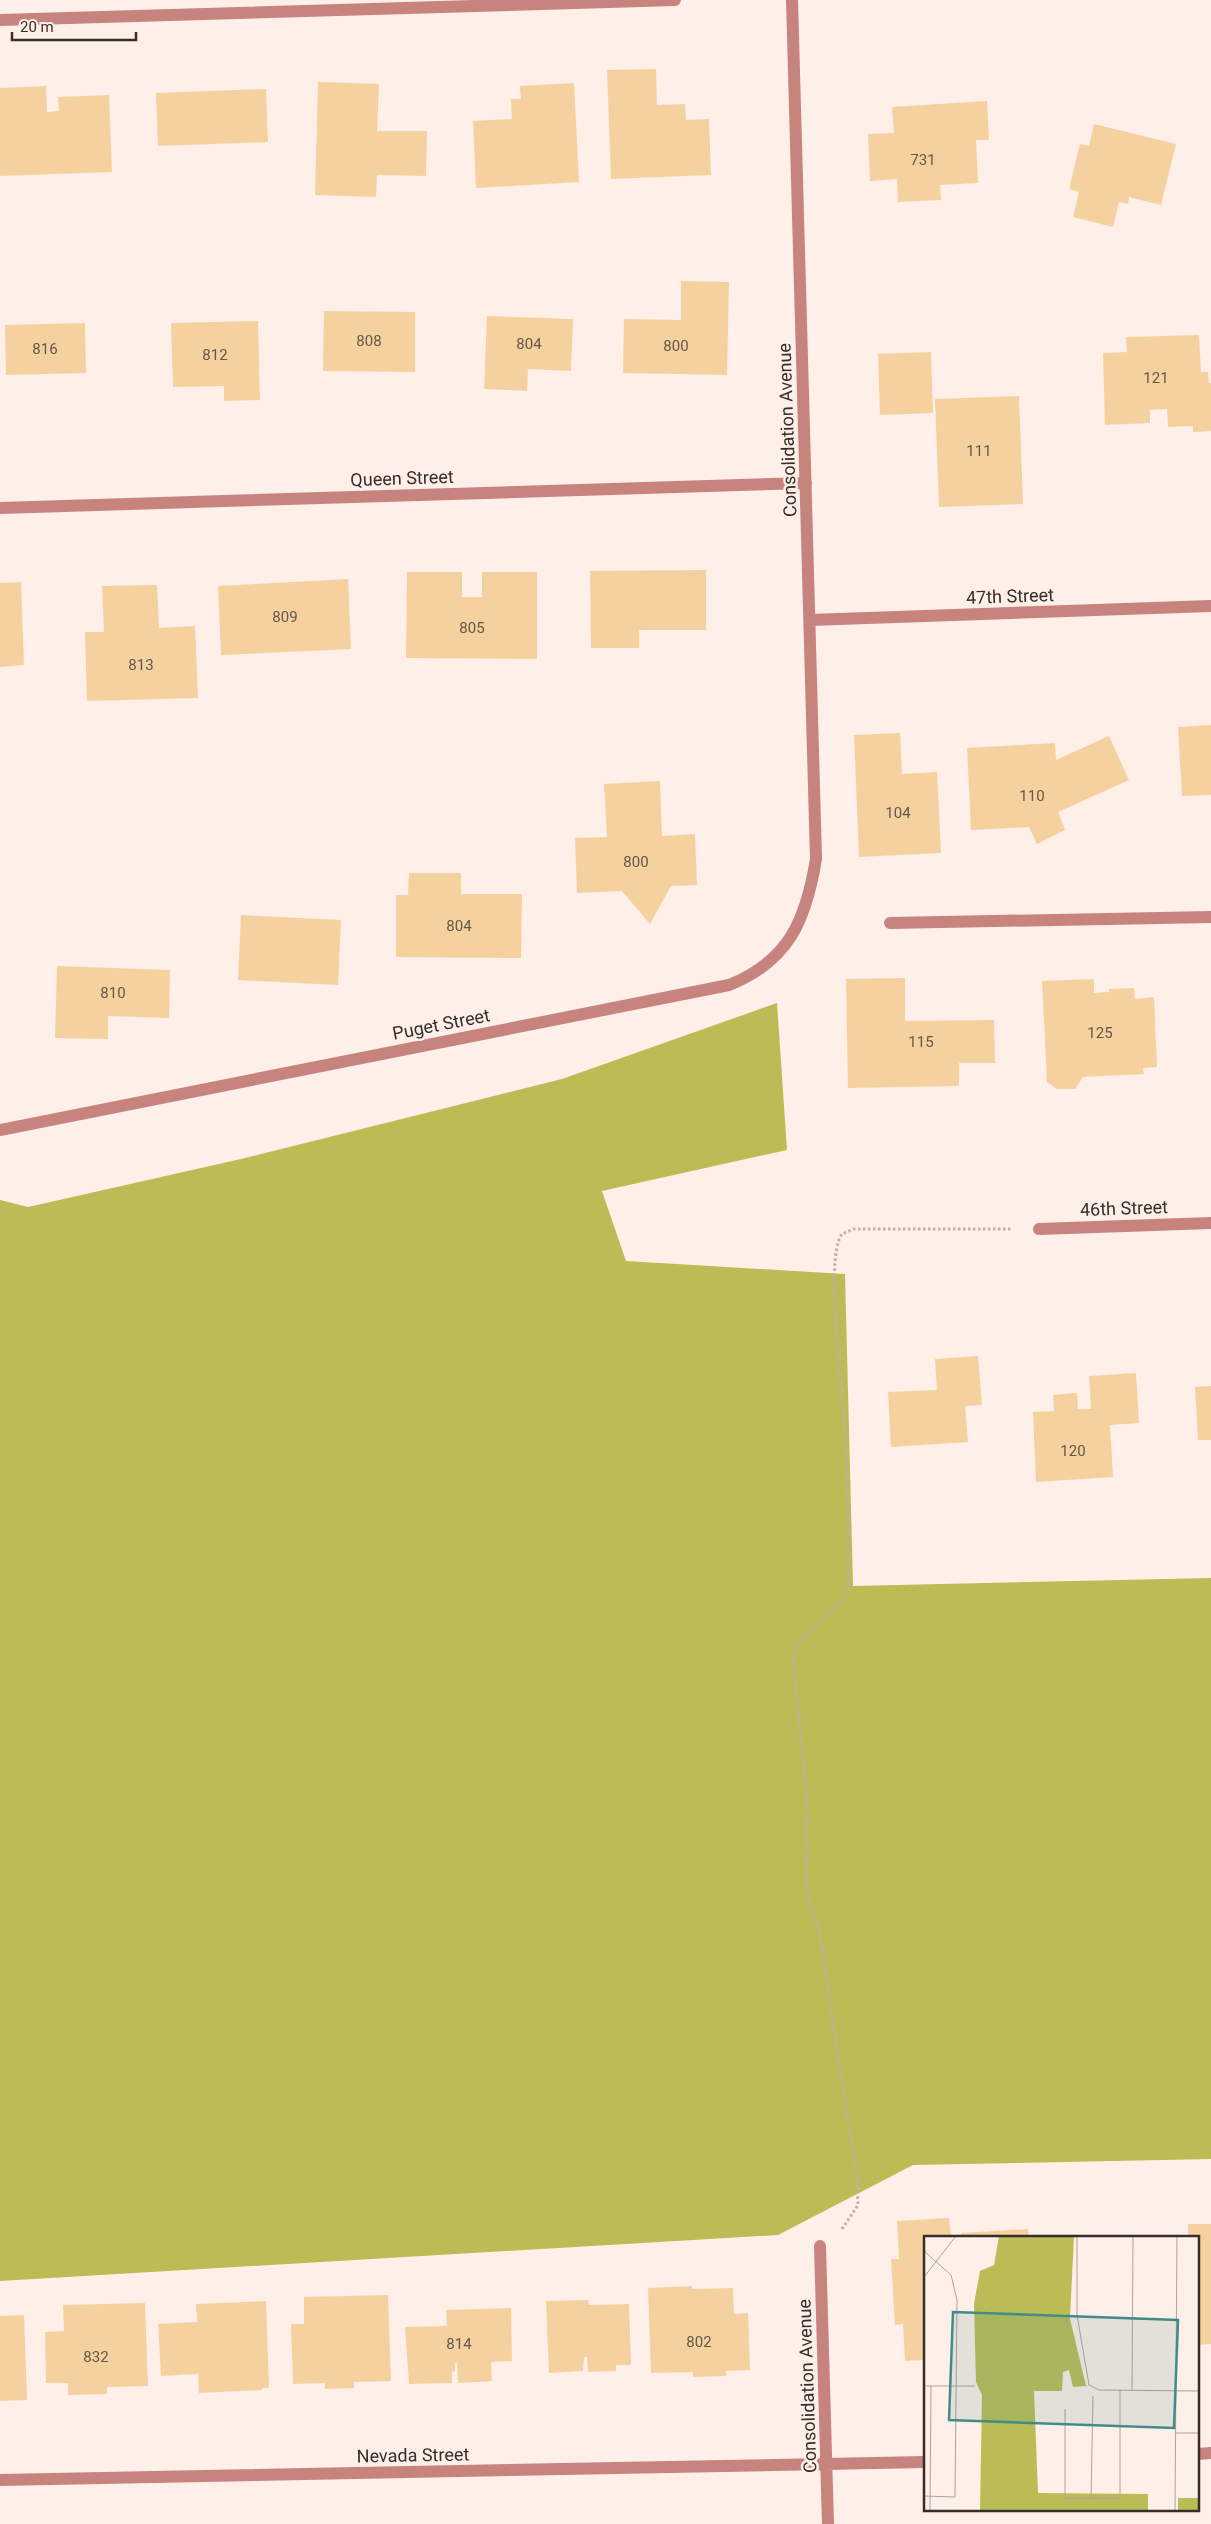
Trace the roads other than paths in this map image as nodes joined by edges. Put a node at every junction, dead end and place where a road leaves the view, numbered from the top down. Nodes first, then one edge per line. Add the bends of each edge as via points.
1 (675, 0) edge
2 (792, 0) edge
3 (0, 20) edge
4 (806, 483) junction
5 (0, 508) edge
6 (1211, 606) edge
7 (810, 620) junction
8 (816, 859) joint
9 (1211, 916) edge
10 (890, 923) dead end
11 (0, 1130) edge
12 (1211, 1223) edge
13 (1038, 1229) road end
14 (820, 2246) road end
15 (1211, 2453) edge
16 (1198, 2454) edge
17 (924, 2462) edge
18 (826, 2465) junction
19 (0, 2480) edge
20 (828, 2524) edge

1 - 3 street
2 - 4 street, Consolidation Avenue
4 - 5 street, Queen Street
4 - 7 street, Consolidation Avenue
6 - 7 street, 47th Street
7 - 8 street, Consolidation Avenue
8 - 11 street, Puget Street via 812,887 804,909 779,955 750,977 729,985
9 - 10 street
12 - 13 street, 46th Street
14 - 18 street, Consolidation Avenue
15 - 16 street
17 - 18 street, Nevada Street
18 - 19 street, Nevada Street
18 - 20 street, Consolidation Avenue

